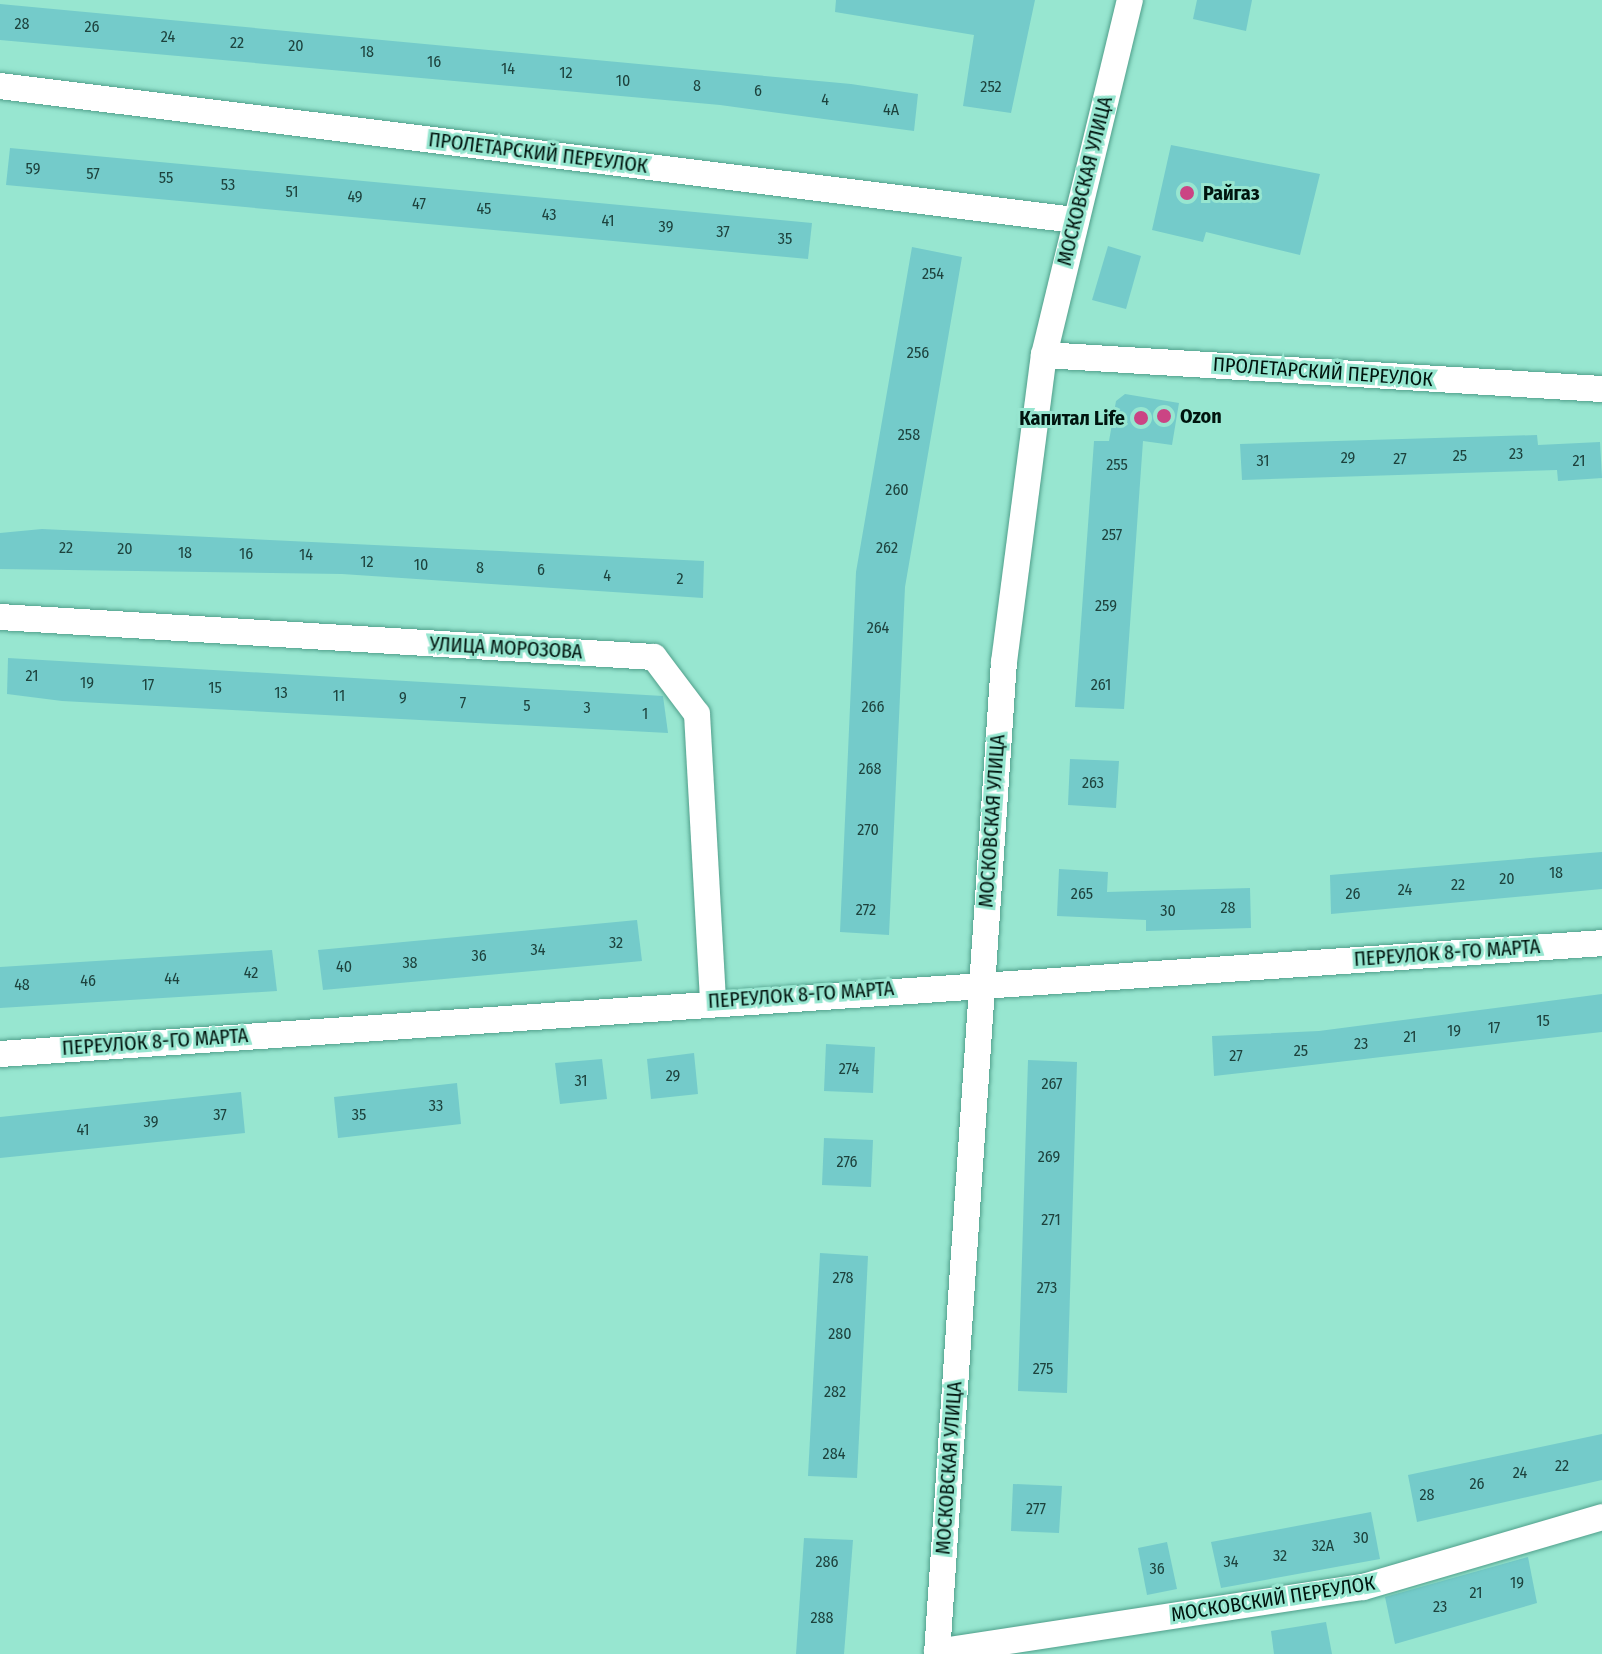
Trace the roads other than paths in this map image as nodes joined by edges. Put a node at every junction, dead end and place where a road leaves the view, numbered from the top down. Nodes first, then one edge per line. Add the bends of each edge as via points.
1 (1130, 0) edge
2 (0, 86) edge
3 (1075, 220) junction
4 (1044, 355) junction
5 (1602, 389) edge
6 (0, 617) edge
7 (1602, 943) edge
8 (981, 982) junction
9 (713, 1002) junction
10 (0, 1054) edge
11 (1602, 1517) edge
12 (937, 1653) edge

1 - 3 street, МОСКОВСКАЯ УЛИЦА
2 - 3 street, ПРОЛЕТАРСКИЙ ПЕРЕУЛОК
3 - 4 street, МОСКОВСКАЯ УЛИЦА
4 - 5 street, ПРОЛЕТАРСКИЙ ПЕРЕУЛОК
4 - 8 street, МОСКОВСКАЯ УЛИЦА via 1004,662
6 - 9 street, УЛИЦА МОРОЗОВА via 654,657 697,714
7 - 8 street, ПЕРЕУЛОК 8-ГО МАРТА
8 - 9 street, ПЕРЕУЛОК 8-ГО МАРТА
8 - 12 street, МОСКОВСКАЯ УЛИЦА
9 - 10 street, ПЕРЕУЛОК 8-ГО МАРТА
11 - 12 street, МОСКОВСКИЙ ПЕРЕУЛОК via 1363,1587

